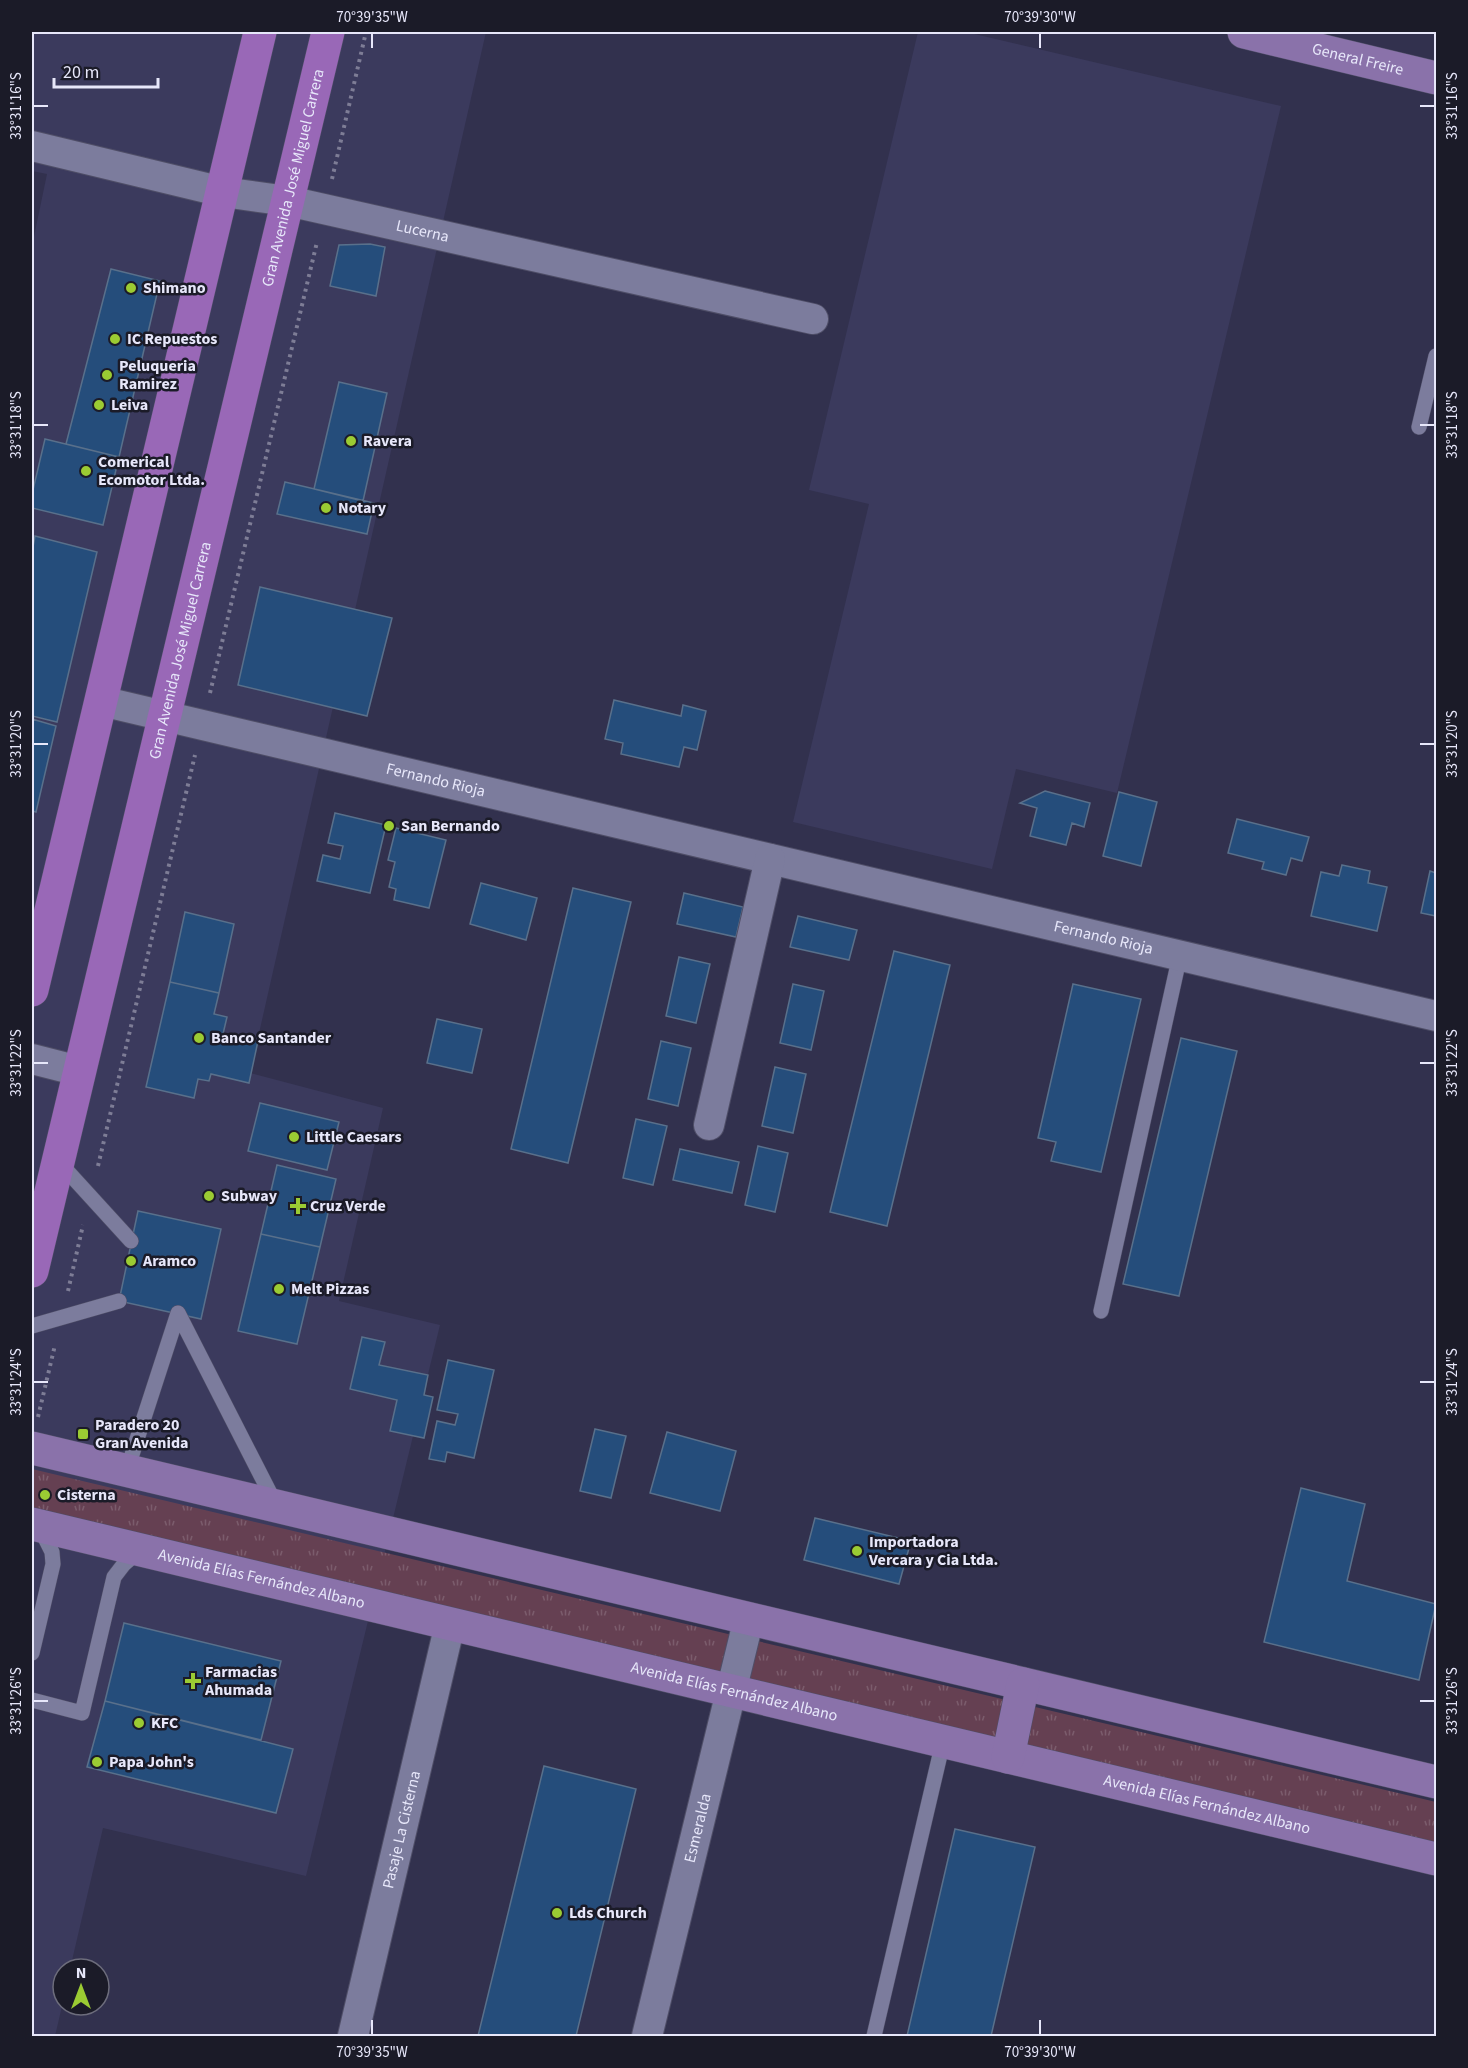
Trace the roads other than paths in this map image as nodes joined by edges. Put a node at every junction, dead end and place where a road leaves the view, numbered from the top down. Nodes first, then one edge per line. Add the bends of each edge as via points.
1 (261, 32) edge
2 (328, 32) edge
3 (1244, 32) edge
4 (1437, 78) edge
5 (32, 146) edge
6 (222, 192) junction
7 (288, 201) junction
8 (813, 319) dead end
9 (1437, 356) edge
10 (1419, 427) dead end
11 (101, 701) junction
12 (164, 716) junction
13 (770, 859) junction
14 (1180, 955) junction
15 (32, 990) edge
16 (1437, 1016) edge
17 (32, 1059) edge
18 (79, 1071) junction
19 (709, 1125) dead end
20 (58, 1161) junction
21 (131, 1241) dead end
22 (32, 1271) edge
23 (119, 1301) dead end
24 (1101, 1311) dead end
25 (32, 1326) edge
26 (32, 1448) edge
27 (127, 1470) junction
28 (276, 1506) junction
29 (35, 1524) edge
30 (141, 1550) junction
31 (749, 1618) junction
32 (450, 1624) junction
33 (32, 1653) edge
34 (1023, 1684) junction
35 (732, 1691) junction
36 (32, 1700) edge
37 (943, 1742) junction
38 (1008, 1756) junction
39 (1437, 1782) edge
40 (1437, 1859) edge
41 (352, 2037) edge
42 (647, 2037) edge
43 (874, 2037) edge

1 - 6 main road
2 - 7 main road, Gran Avenida José Miguel Carrera
3 - 4 main road, General Freire
5 - 6 street, Lucerna
6 - 7 street, Lucerna
6 - 11 main road
7 - 8 street, Lucerna
7 - 12 main road, Gran Avenida José Miguel Carrera
9 - 10 lane
11 - 12 street, Fernando Rioja
11 - 15 main road
12 - 13 street, Fernando Rioja
12 - 18 main road, Gran Avenida José Miguel Carrera
13 - 14 street, Fernando Rioja
13 - 19 street
14 - 16 street, Fernando Rioja
14 - 24 lane
17 - 18 street
18 - 20 main road, Gran Avenida José Miguel Carrera
20 - 21 lane
20 - 22 main road, Gran Avenida José Miguel Carrera
23 - 25 lane
26 - 27 main road
27 - 28 main road
27 - 28 lane via 178,1313
28 - 31 main road
29 - 30 main road, Avenida Elías Fernández Albano
29 - 33 lane via 48,1541 53,1564
30 - 32 main road, Avenida Elías Fernández Albano
30 - 36 lane via 114,1577 82,1713
31 - 34 main road
31 - 35 street, Esmeralda
32 - 35 main road, Avenida Elías Fernández Albano
32 - 41 street, Pasaje La Cisterna
34 - 38 main road
34 - 39 main road
35 - 37 main road, Avenida Elías Fernández Albano
35 - 42 street, Esmeralda
37 - 38 main road, Avenida Elías Fernández Albano
37 - 43 lane
38 - 40 main road, Avenida Elías Fernández Albano

